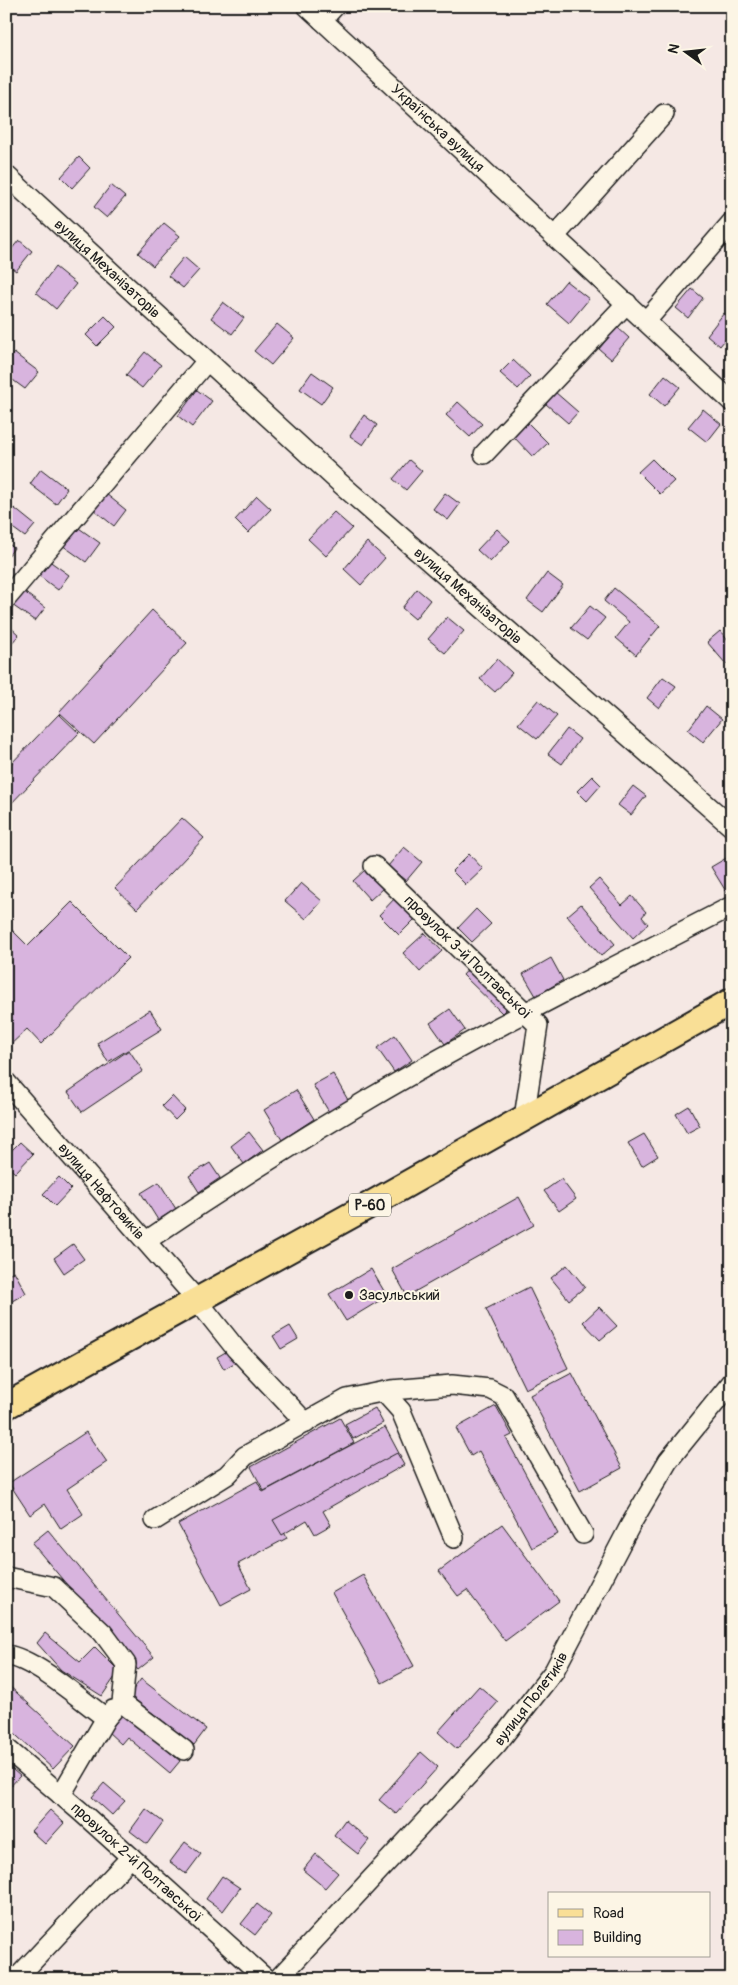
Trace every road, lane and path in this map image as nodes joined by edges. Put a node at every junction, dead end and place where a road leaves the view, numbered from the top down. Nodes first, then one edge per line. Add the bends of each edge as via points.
1 (307, 6) edge
2 (335, 6) edge
3 (322, 20) junction
4 (664, 114) dead end
5 (6, 175) edge
6 (732, 222) edge
7 (555, 236) junction
8 (627, 303) junction
9 (646, 321) junction
10 (207, 360) junction
11 (732, 402) edge
12 (484, 454) dead end
13 (6, 599) edge
14 (732, 827) edge
15 (374, 866) dead end
16 (732, 906) edge
17 (732, 1001) edge
18 (526, 1013) junction
19 (6, 1082) edge
20 (524, 1118) junction
21 (146, 1241) junction
22 (197, 1300) junction
23 (732, 1382) edge
24 (384, 1392) junction
25 (6, 1406) edge
26 (306, 1423) junction
27 (155, 1520) dead end
28 (583, 1534) dead end
29 (454, 1538) dead end
30 (6, 1577) edge
31 (6, 1655) edge
32 (122, 1703) junction
33 (106, 1718) junction
34 (6, 1748) edge
35 (184, 1750) dead end
36 (61, 1795) junction
37 (131, 1857) junction
38 (16, 1979) edge
39 (266, 1979) edge
40 (278, 1979) edge

1 - 3 street, Українська вулиця
2 - 3 street
3 - 7 street, Українська вулиця
4 - 7 street
5 - 10 street, вулиця Механізаторів
6 - 9 street
7 - 8 street, Українська вулиця
8 - 9 street, Українська вулиця
8 - 12 street
9 - 11 street, Українська вулиця
10 - 13 street
10 - 14 street, вулиця Механізаторів via 341,484
15 - 18 street, провулок 3-й Полтавської
16 - 18 street
17 - 20 main road, Р-60
18 - 20 street, провулок 3-й Полтавської via 538,1025
18 - 21 street via 370,1098 224,1188
19 - 21 street, вулиця Нафтовиків
20 - 22 main road, Р-60
21 - 22 street, вулиця Нафтовиків
22 - 25 main road, Р-60
22 - 26 street, вулиця Нафтовиків via 236,1349
23 - 40 street, вулиця Полетиків via 668,1461 554,1671 496,1744
24 - 26 street via 347,1399
24 - 28 street via 452,1385 490,1389 504,1396
24 - 29 street via 401,1411
26 - 27 street via 246,1456 227,1476
30 - 32 street via 54,1587 102,1633 126,1664
31 - 33 street via 32,1664
32 - 33 street
32 - 35 street
33 - 36 street
34 - 36 street, провулок 2-й Полтавської
36 - 37 street, провулок 2-й Полтавської
37 - 38 street
37 - 39 street, провулок 2-й Полтавської

